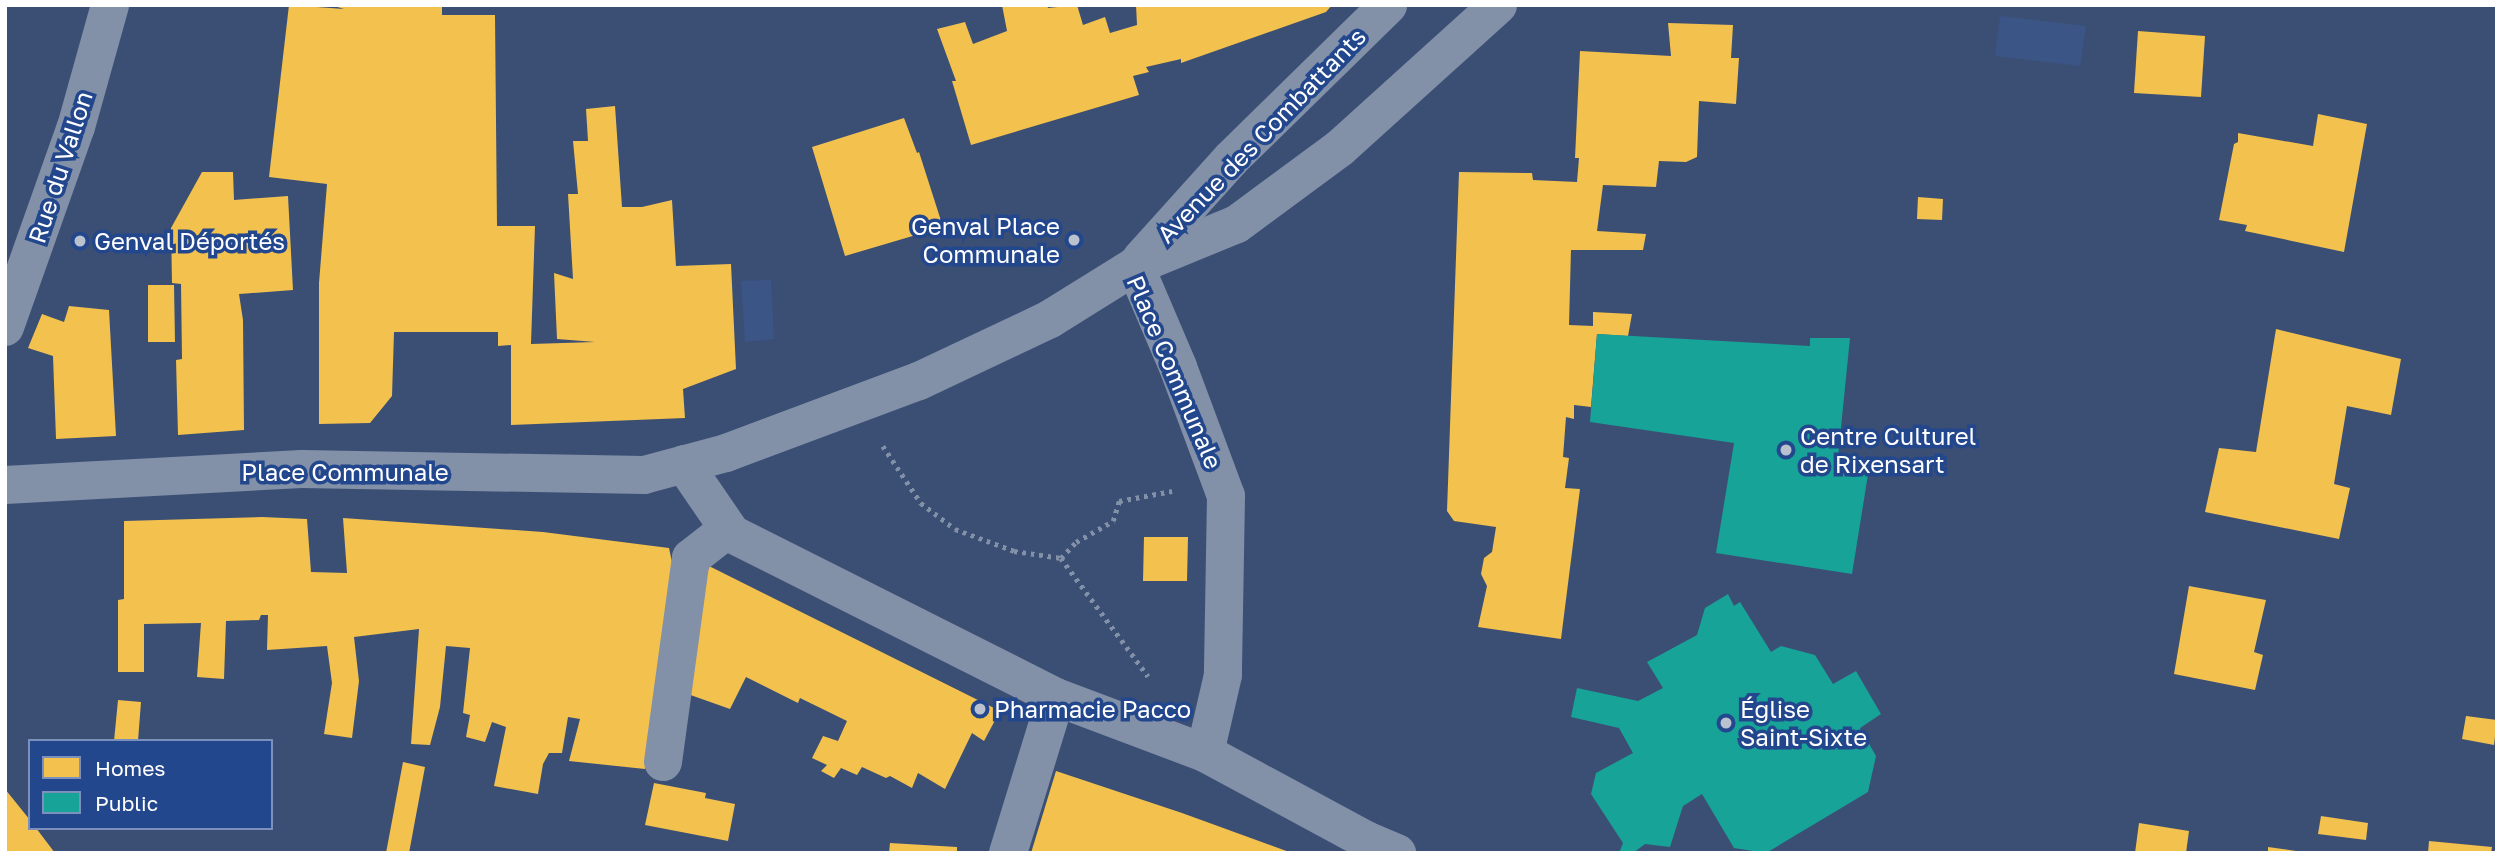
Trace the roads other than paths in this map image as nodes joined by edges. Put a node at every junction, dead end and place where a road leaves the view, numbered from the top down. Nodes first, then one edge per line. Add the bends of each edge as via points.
1 (110, 5) edge
2 (1388, 5) edge
3 (1498, 5) edge
4 (1135, 266) junction
5 (5, 327) edge
6 (684, 464) junction
7 (5, 485) edge
8 (728, 529) junction
9 (1056, 697) junction
10 (1205, 753) junction
11 (663, 762) dead end
12 (1008, 853) edge
13 (1397, 853) edge

1 - 5 street, Rue du Vallon via 76,127
2 - 4 street, Avenue des Combattants via 1231,159
3 - 4 street via 1340,148 1237,224
4 - 6 street, Place Communale via 1050,319 919,381 726,453
4 - 10 street, Place Communale via 1226,496 1223,675
6 - 7 street, Place Communale via 644,475 302,469
6 - 8 street
8 - 9 street
8 - 11 street via 691,558
9 - 10 street
9 - 12 street
10 - 13 street

